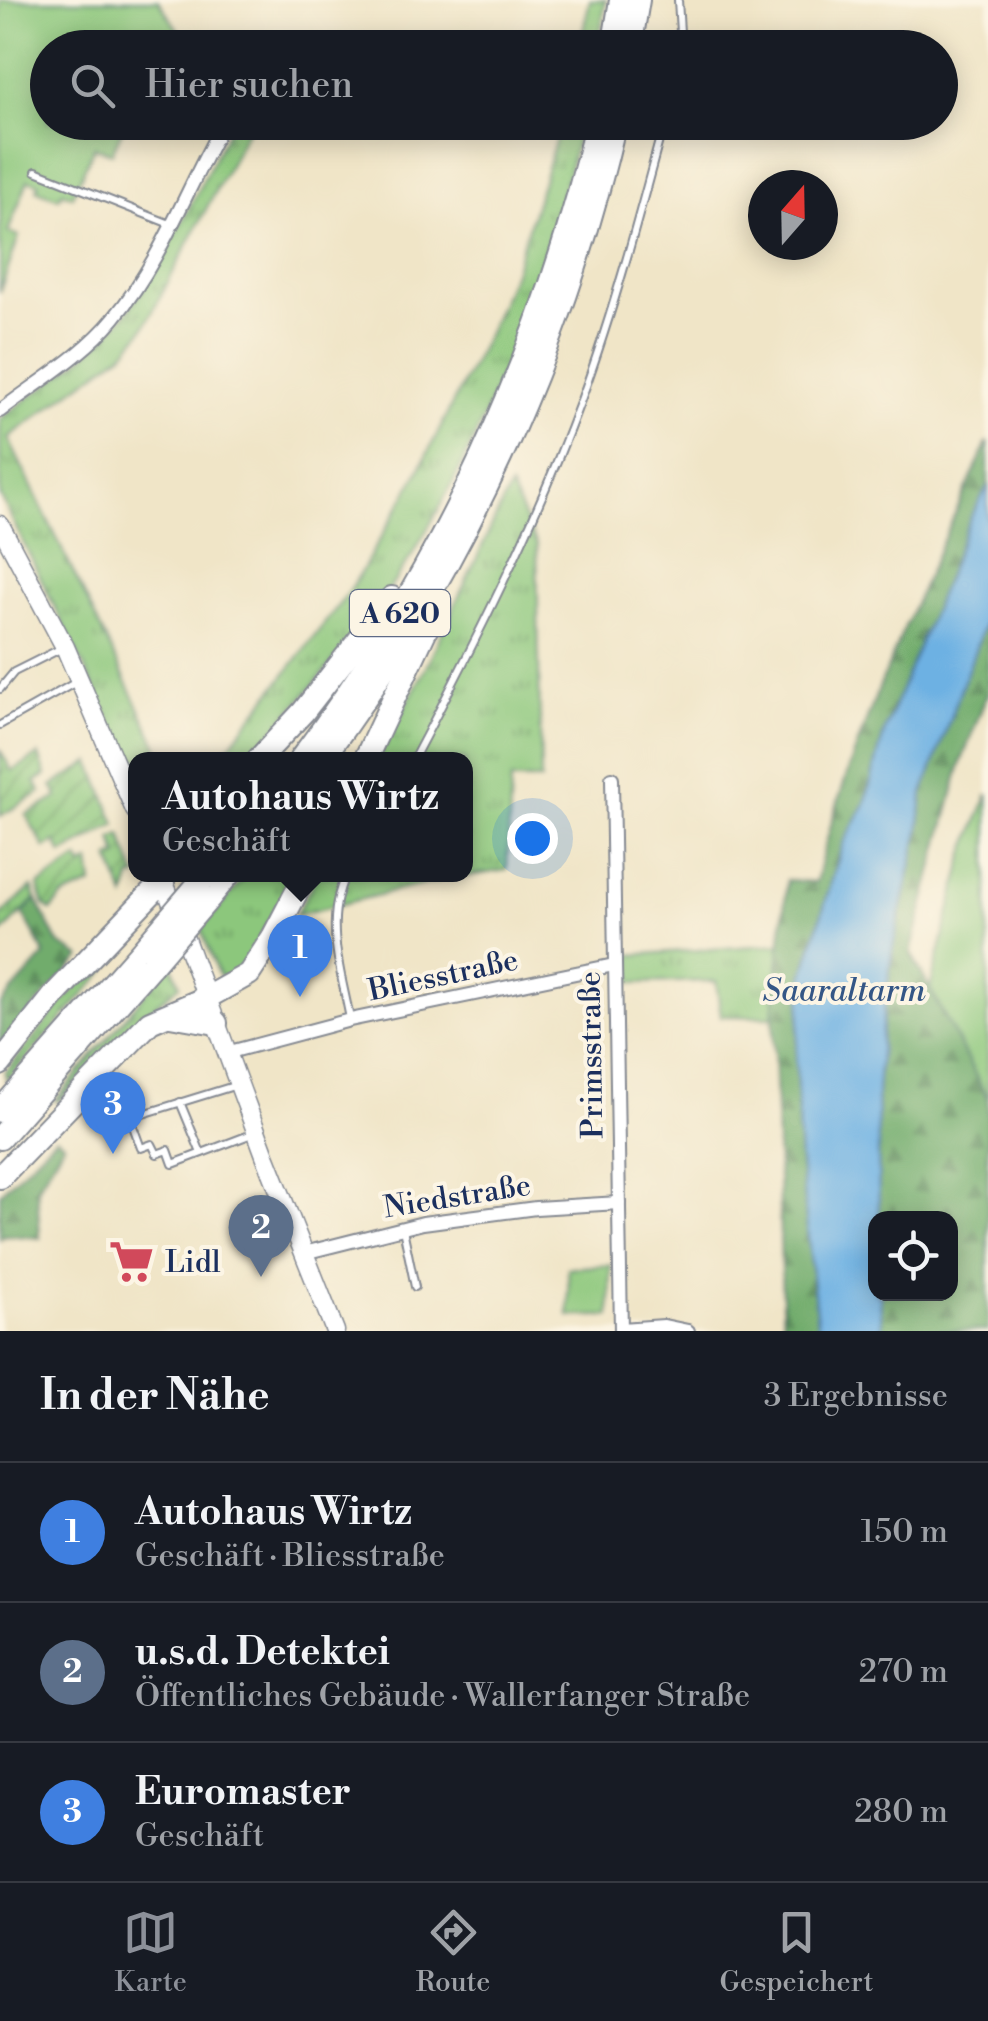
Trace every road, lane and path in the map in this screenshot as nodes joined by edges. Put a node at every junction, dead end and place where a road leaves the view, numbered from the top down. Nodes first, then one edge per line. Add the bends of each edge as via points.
1 (621, 0) edge
2 (638, 0) edge
3 (678, 0) edge
4 (616, 30) edge
5 (633, 30) edge
6 (680, 30) edge
7 (214, 140) edge
8 (592, 140) edge
9 (611, 140) edge
10 (659, 140) edge
11 (36, 171) dead end
12 (170, 224) junction
13 (0, 410) edge
14 (483, 456) junction
15 (476, 510) junction
16 (0, 526) edge
17 (64, 646) junction
18 (79, 680) junction
19 (0, 689) edge
20 (0, 725) edge
21 (266, 752) edge
22 (305, 752) edge
23 (326, 752) edge
24 (368, 752) edge
25 (416, 752) edge
26 (612, 778) dead end
27 (128, 794) edge
28 (158, 882) edge
29 (163, 882) edge
30 (302, 882) edge
31 (343, 882) edge
32 (206, 884) edge
33 (147, 957) junction
34 (614, 964) junction
35 (206, 998) junction
36 (161, 1016) junction
37 (350, 1020) junction
38 (216, 1023) junction
39 (226, 1052) junction
40 (0, 1064) edge
41 (238, 1084) junction
42 (180, 1102) junction
43 (0, 1112) edge
44 (256, 1132) junction
45 (0, 1138) edge
46 (201, 1153) junction
47 (0, 1177) edge
48 (620, 1203) junction
49 (403, 1228) junction
50 (304, 1253) junction
51 (416, 1288) dead end
52 (621, 1330) edge
53 (334, 1331) edge
54 (688, 1331) edge

1 - 4 highway
2 - 5 highway
3 - 6 lane
7 - 12 street
8 - 14 highway, A 620 via 544,309
9 - 15 highway, A 620 via 560,313
10 - 25 lane via 581,400 536,512
11 - 12 lane
12 - 13 street via 144,276 100,334
14 - 21 highway via 376,621
14 - 22 highway, A 620 via 396,620
15 - 23 highway, A 620 via 411,628
15 - 24 highway
16 - 17 main road
17 - 18 main road
17 - 19 lane via 14,672
18 - 20 lane
18 - 27 main road
26 - 34 street, Primsstraße
28 - 40 highway
29 - 35 main road
30 - 35 highway via 249,974
31 - 37 lane via 334,932
32 - 33 highway, bridge
33 - 43 highway
33 - 45 highway
34 - 37 street, Bliesstraße
34 - 48 street, Primsstraße
35 - 36 highway
35 - 38 main road
36 - 38 highway
36 - 47 highway
37 - 39 street, Bliesstraße
38 - 39 main road
39 - 41 main road
41 - 42 lane
41 - 44 main road
42 - 46 lane
42 - 46 lane via 130,1118 141,1148 168,1150 173,1164
44 - 46 lane
44 - 50 main road
48 - 49 street, Niedstraße
48 - 52 street, Primsstraße
49 - 50 street, Niedstraße
49 - 51 lane
50 - 53 main road
52 - 54 street

